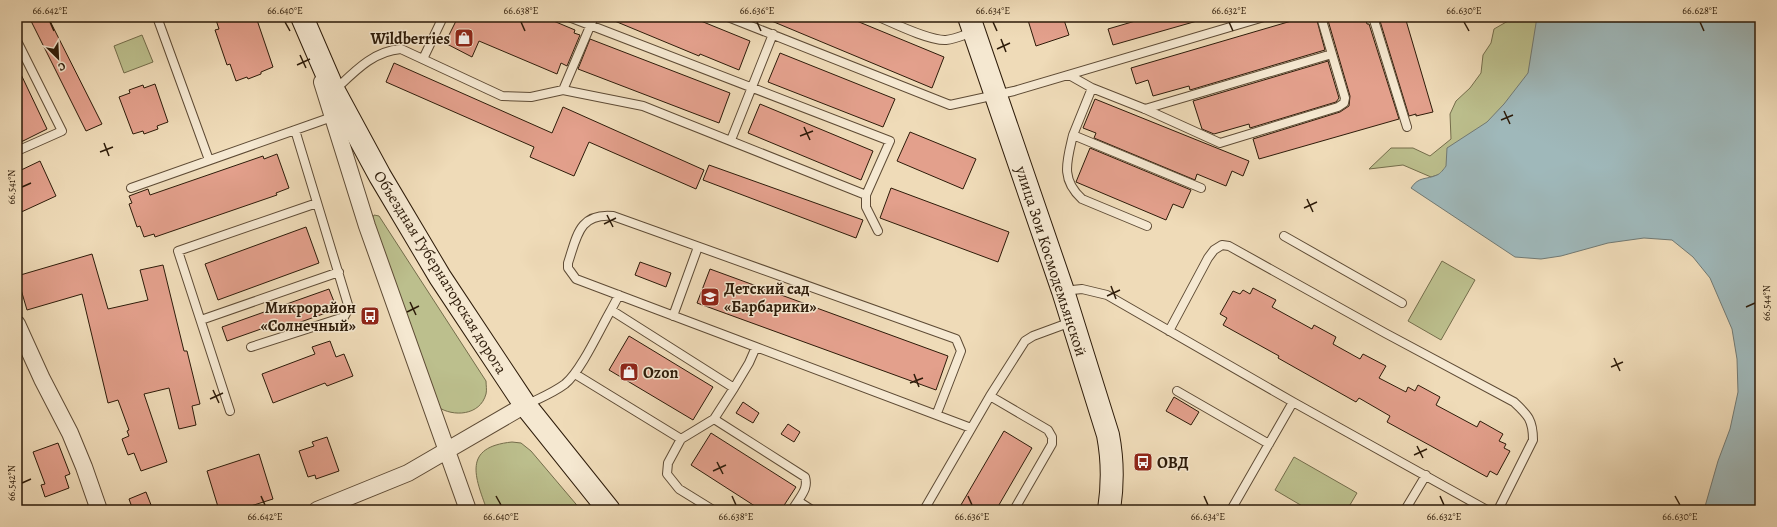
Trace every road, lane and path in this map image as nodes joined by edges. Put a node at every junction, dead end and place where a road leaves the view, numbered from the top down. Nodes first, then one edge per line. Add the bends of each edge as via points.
1 (157, 17) edge
2 (443, 17) edge
3 (569, 17) edge
4 (594, 17) edge
5 (728, 17) edge
6 (879, 17) edge
7 (1264, 17) edge
8 (1321, 17) edge
9 (1373, 17) edge
10 (303, 20) edge
11 (972, 24) edge
12 (590, 26) junction
13 (772, 34) junction
14 (17, 41) edge
15 (1332, 54) junction
16 (423, 59) junction
17 (1069, 75) junction
18 (752, 87) junction
19 (1092, 88) junction
20 (563, 90) junction
21 (334, 91) junction
22 (996, 96) junction
23 (1145, 109) junction
24 (332, 117) junction
25 (1407, 127) dead end
26 (295, 130) junction
27 (1073, 135) junction
28 (731, 140) junction
29 (17, 151) edge
30 (209, 160) junction
31 (131, 188) dead end
32 (1201, 188) dead end
33 (866, 195) junction
34 (317, 203) junction
35 (1147, 226) dead end
36 (878, 231) dead end
37 (1284, 236) dead end
38 (698, 247) junction
39 (338, 272) junction
40 (1063, 291) junction
41 (619, 295) junction
42 (1402, 303) dead end
43 (611, 310) junction
44 (673, 316) junction
45 (201, 320) junction
46 (1072, 322) junction
47 (17, 324) edge
48 (1169, 331) junction
49 (251, 347) dead end
50 (756, 347) junction
51 (575, 374) junction
52 (734, 388) junction
53 (1177, 391) dead end
54 (990, 396) junction
55 (1293, 402) junction
56 (525, 405) junction
57 (230, 411) dead end
58 (937, 414) junction
59 (714, 419) junction
60 (972, 428) junction
61 (681, 439) junction
62 (1269, 444) junction
63 (447, 451) junction
64 (1426, 475) junction
65 (798, 501) junction
66 (99, 510) edge
67 (317, 510) edge
68 (468, 510) edge
69 (609, 510) edge
70 (713, 510) edge
71 (792, 510) edge
72 (812, 510) edge
73 (924, 510) edge
74 (1014, 510) edge
75 (1109, 510) edge
76 (1231, 510) edge
77 (1405, 510) edge
78 (1487, 510) edge
79 (1498, 510) edge

1 - 30 lane
2 - 16 lane
3 - 12 lane
4 - 12 lane
5 - 13 lane
6 - 11 lane via 933,38 945,40 953,39
7 - 17 lane
8 - 15 lane
9 - 25 lane
10 - 21 main road, Объездная Губернаторская дорога
10 - 24 street
11 - 22 main road, улица Зои Космодемьянской
12 - 18 lane
12 - 20 lane
13 - 18 lane
13 - 22 lane via 950,105
14 - 29 lane via 62,131
15 - 23 lane
15 - 23 lane via 1345,98 1344,103 1220,143
16 - 20 lane via 502,96 531,97
16 - 21 lane via 401,49 391,50 362,65
17 - 19 lane
17 - 22 lane
18 - 28 lane
18 - 33 lane via 890,141
19 - 23 lane
19 - 27 lane
20 - 28 lane via 643,106
21 - 56 main road, Объездная Губернаторская дорога via 410,228
22 - 40 main road, улица Зои Космодемьянской
24 - 26 lane
24 - 63 street
26 - 30 lane
26 - 34 lane
27 - 32 lane
27 - 35 lane via 1066,175 1074,192 1082,199
28 - 33 lane
30 - 31 lane
33 - 36 lane via 866,208
34 - 39 lane
34 - 45 lane via 178,251
37 - 42 lane
38 - 41 lane via 613,216 603,215 590,219 579,232 568,268 576,279
38 - 44 lane
38 - 58 lane via 956,339 961,350
39 - 45 lane
39 - 49 lane via 349,308 344,317
40 - 46 main road, улица Зои Космодемьянской
40 - 48 lane via 1082,288 1106,295
41 - 43 lane
41 - 44 lane
43 - 51 lane
43 - 52 lane
44 - 50 lane
45 - 57 lane
46 - 54 lane via 1033,336 1025,342
46 - 75 main road, улица Зои Космодемьянской via 1108,435 1113,477
47 - 66 street via 70,434
48 - 55 lane
48 - 79 lane via 1208,258 1222,245 1229,246 1514,402 1529,416 1533,440
50 - 52 lane
50 - 58 lane
51 - 56 lane via 554,392
51 - 61 lane
52 - 59 lane
53 - 62 lane
54 - 60 lane
54 - 74 lane via 1048,430 1052,436 1052,444
55 - 62 lane
55 - 64 lane
56 - 63 street
56 - 69 main road, Объездная Губернаторская дорога
58 - 60 lane
59 - 61 lane
59 - 65 lane via 805,477 807,483
60 - 73 lane
61 - 70 lane via 668,463 667,474 679,488
62 - 76 lane
63 - 67 street via 408,473
63 - 68 street
64 - 77 lane
64 - 78 lane
65 - 71 lane
65 - 72 lane

